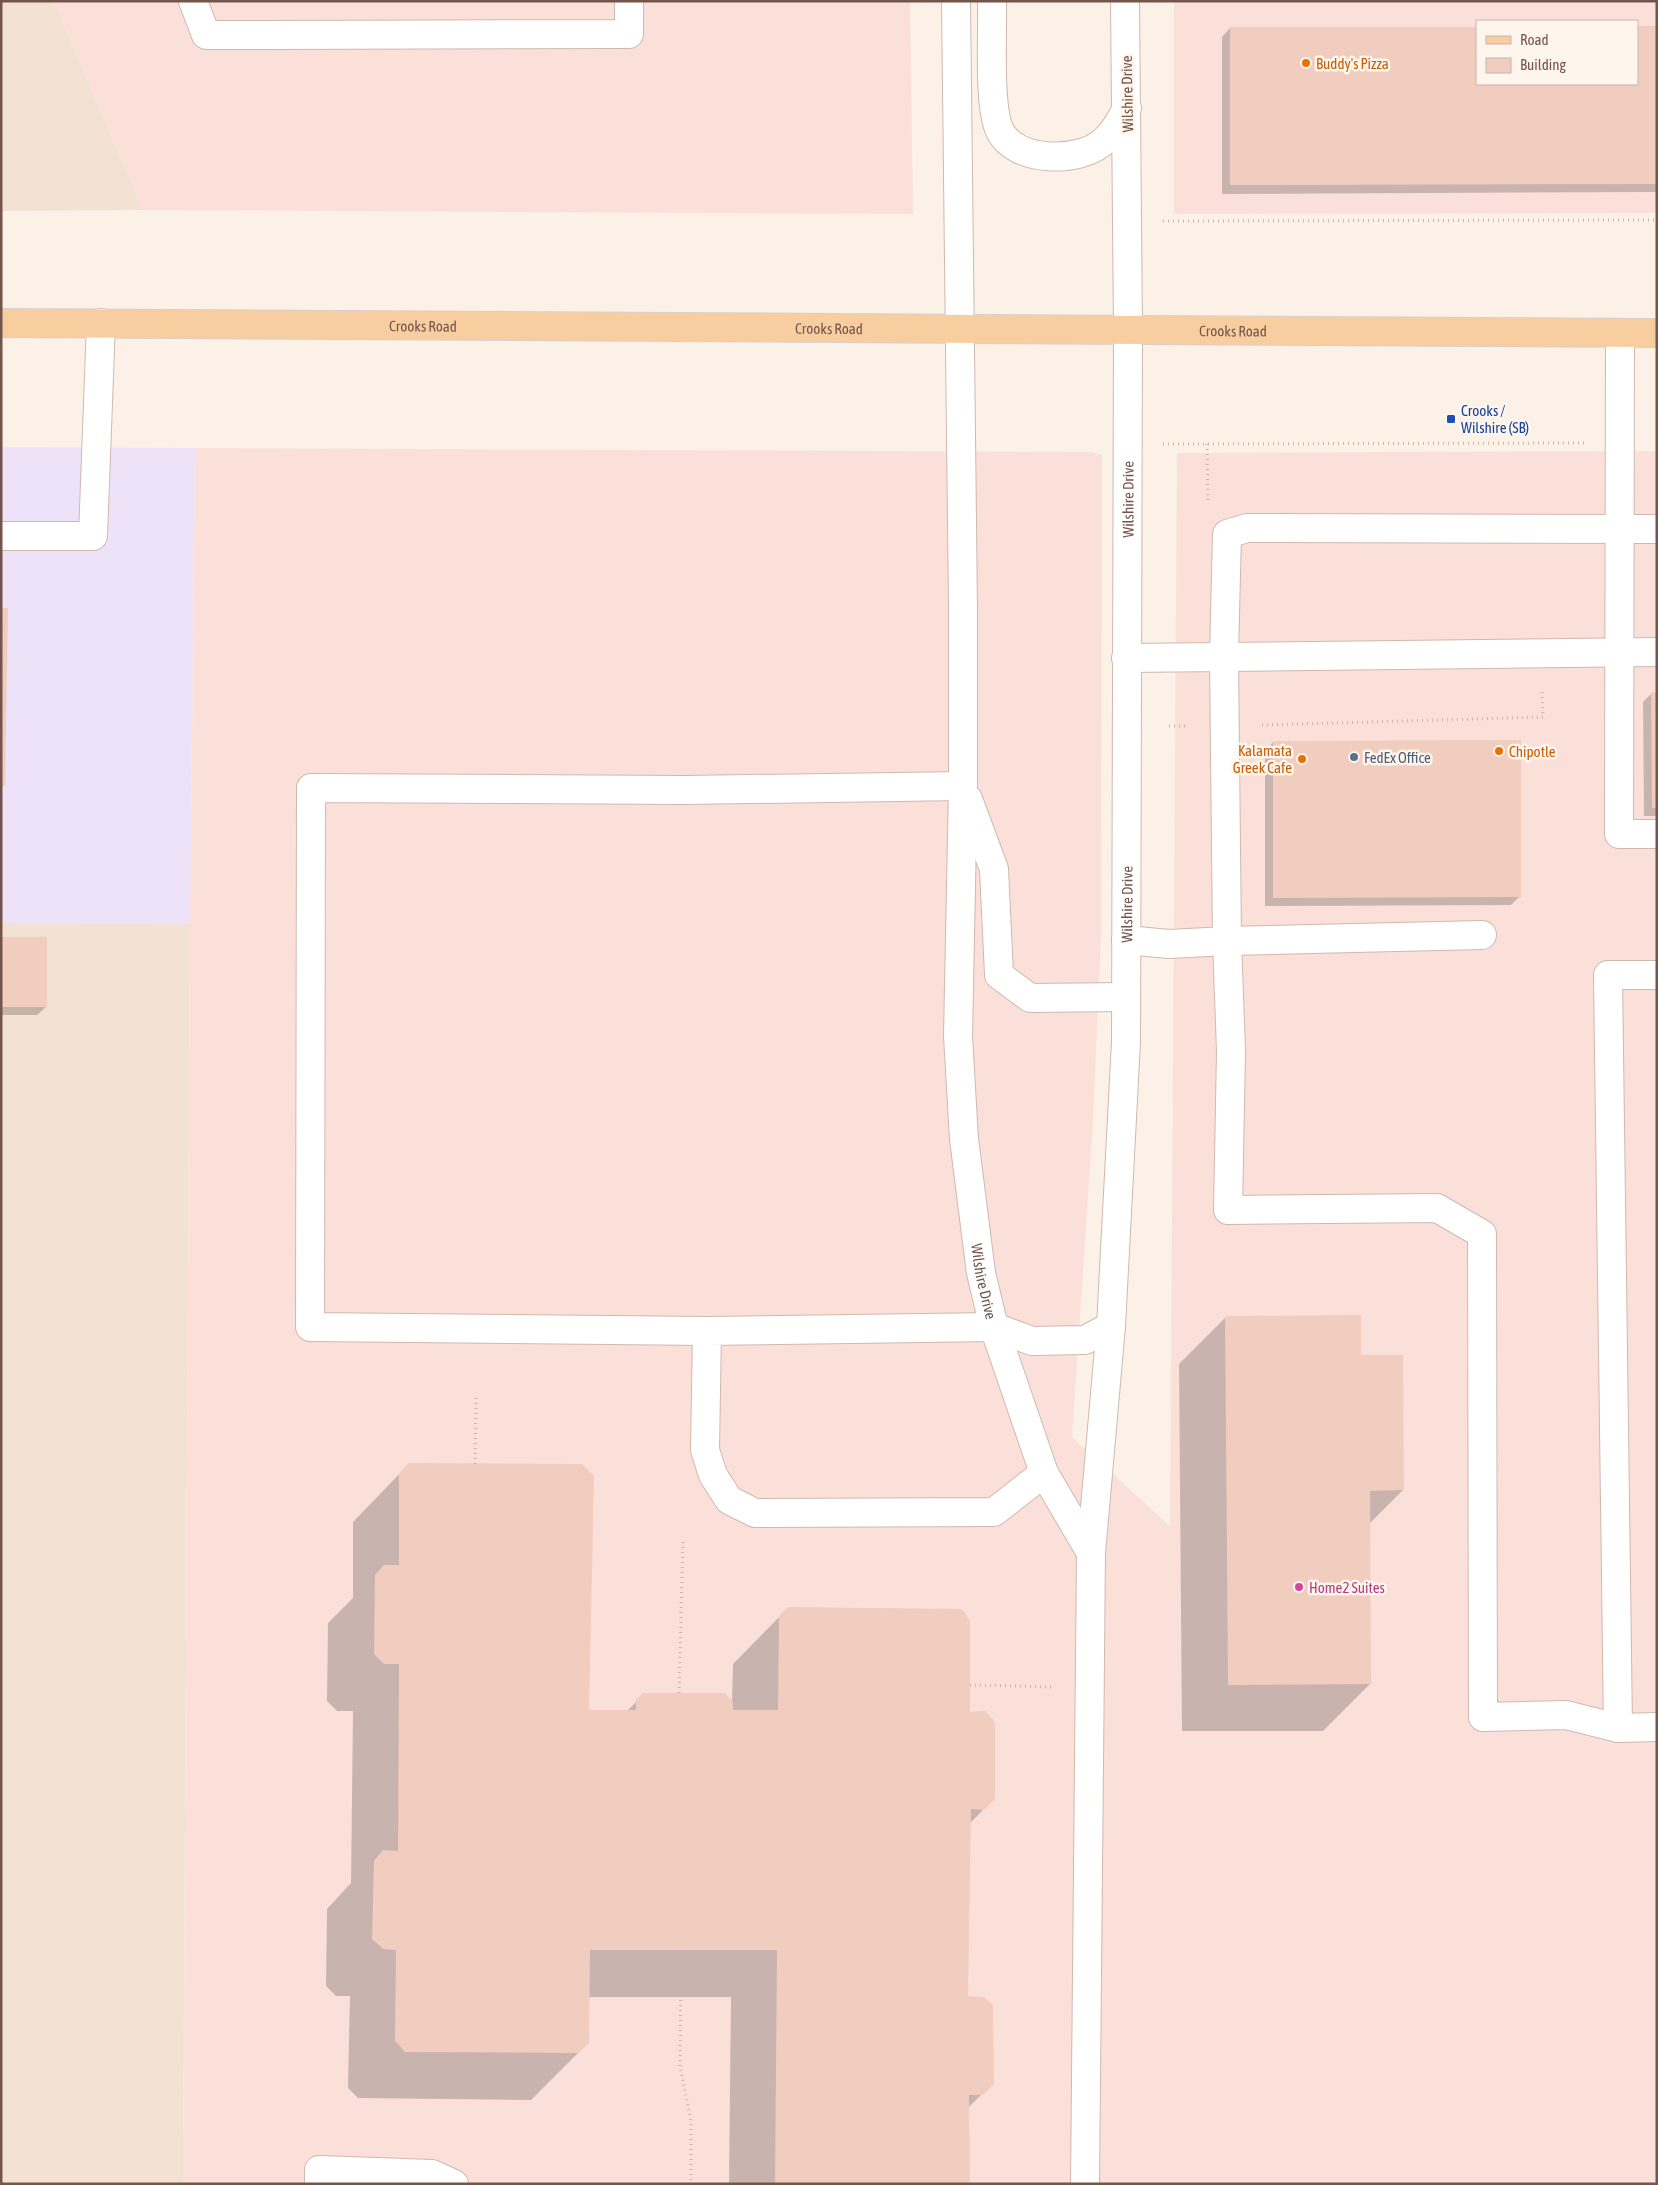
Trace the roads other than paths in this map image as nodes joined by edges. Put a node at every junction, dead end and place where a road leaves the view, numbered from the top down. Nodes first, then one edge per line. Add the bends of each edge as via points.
1 (193, 1) edge
2 (629, 1) edge
3 (956, 1) edge
4 (992, 1) edge
5 (1125, 1) edge
6 (1127, 108) junction
7 (1, 323) edge
8 (101, 323) junction
9 (960, 330) junction
10 (1128, 330) junction
11 (1620, 333) junction
12 (1657, 333) edge
13 (1618, 527) junction
14 (1657, 528) edge
15 (1, 536) edge
16 (1657, 652) edge
17 (1618, 653) junction
18 (1224, 657) junction
19 (1126, 658) junction
20 (963, 786) junction
21 (1657, 834) edge
22 (1482, 935) dead end
23 (1126, 940) junction
24 (1227, 940) junction
25 (1657, 975) edge
26 (1126, 997) junction
27 (1111, 1326) junction
28 (994, 1327) junction
29 (707, 1332) junction
30 (1044, 1473) junction
31 (1091, 1553) junction
32 (1657, 1727) edge
33 (1618, 1728) junction
34 (319, 2184) edge
35 (454, 2184) edge
36 (1085, 2184) edge

1 - 2 street via 206,34 305,35 629,34
3 - 9 street, Wilshire Drive
4 - 6 street via 996,115 1008,143 1054,158 1087,152 1103,143 1117,128
5 - 6 street, Wilshire Drive
6 - 10 street, Wilshire Drive
7 - 8 main road, Crooks Road
8 - 9 main road, Crooks Road
8 - 15 street via 93,536
9 - 10 main road, Crooks Road
9 - 20 street, Wilshire Drive
10 - 11 main road, Crooks Road
10 - 19 street, Wilshire Drive
11 - 12 main road, Crooks Road
11 - 13 street
13 - 14 street
13 - 17 street
13 - 18 street via 1247,528 1226,534
16 - 17 street
17 - 18 street
17 - 21 street via 1619,834
18 - 19 street
18 - 24 street
19 - 23 street, Wilshire Drive
20 - 26 street, Wilshire Drive via 994,870 999,975 1030,998
20 - 28 street, Wilshire Drive via 958,1036 964,1139 981,1273
20 - 29 street via 696,790 312,788 310,1327
22 - 24 street
23 - 24 street via 1169,944
23 - 26 street, Wilshire Drive
24 - 33 street via 1231,1051 1228,1210 1437,1208 1482,1234 1483,1717 1566,1714
25 - 33 street via 1608,975
26 - 27 street, Wilshire Drive
27 - 28 street, Wilshire Drive via 1085,1340 1032,1341
27 - 31 street, Wilshire Drive
28 - 29 street
28 - 30 street, Wilshire Drive
29 - 30 street via 705,1450 713,1475 729,1500 755,1513 994,1512
30 - 31 street, Wilshire Drive
31 - 36 street
32 - 33 street
34 - 35 street via 319,2170 432,2174

